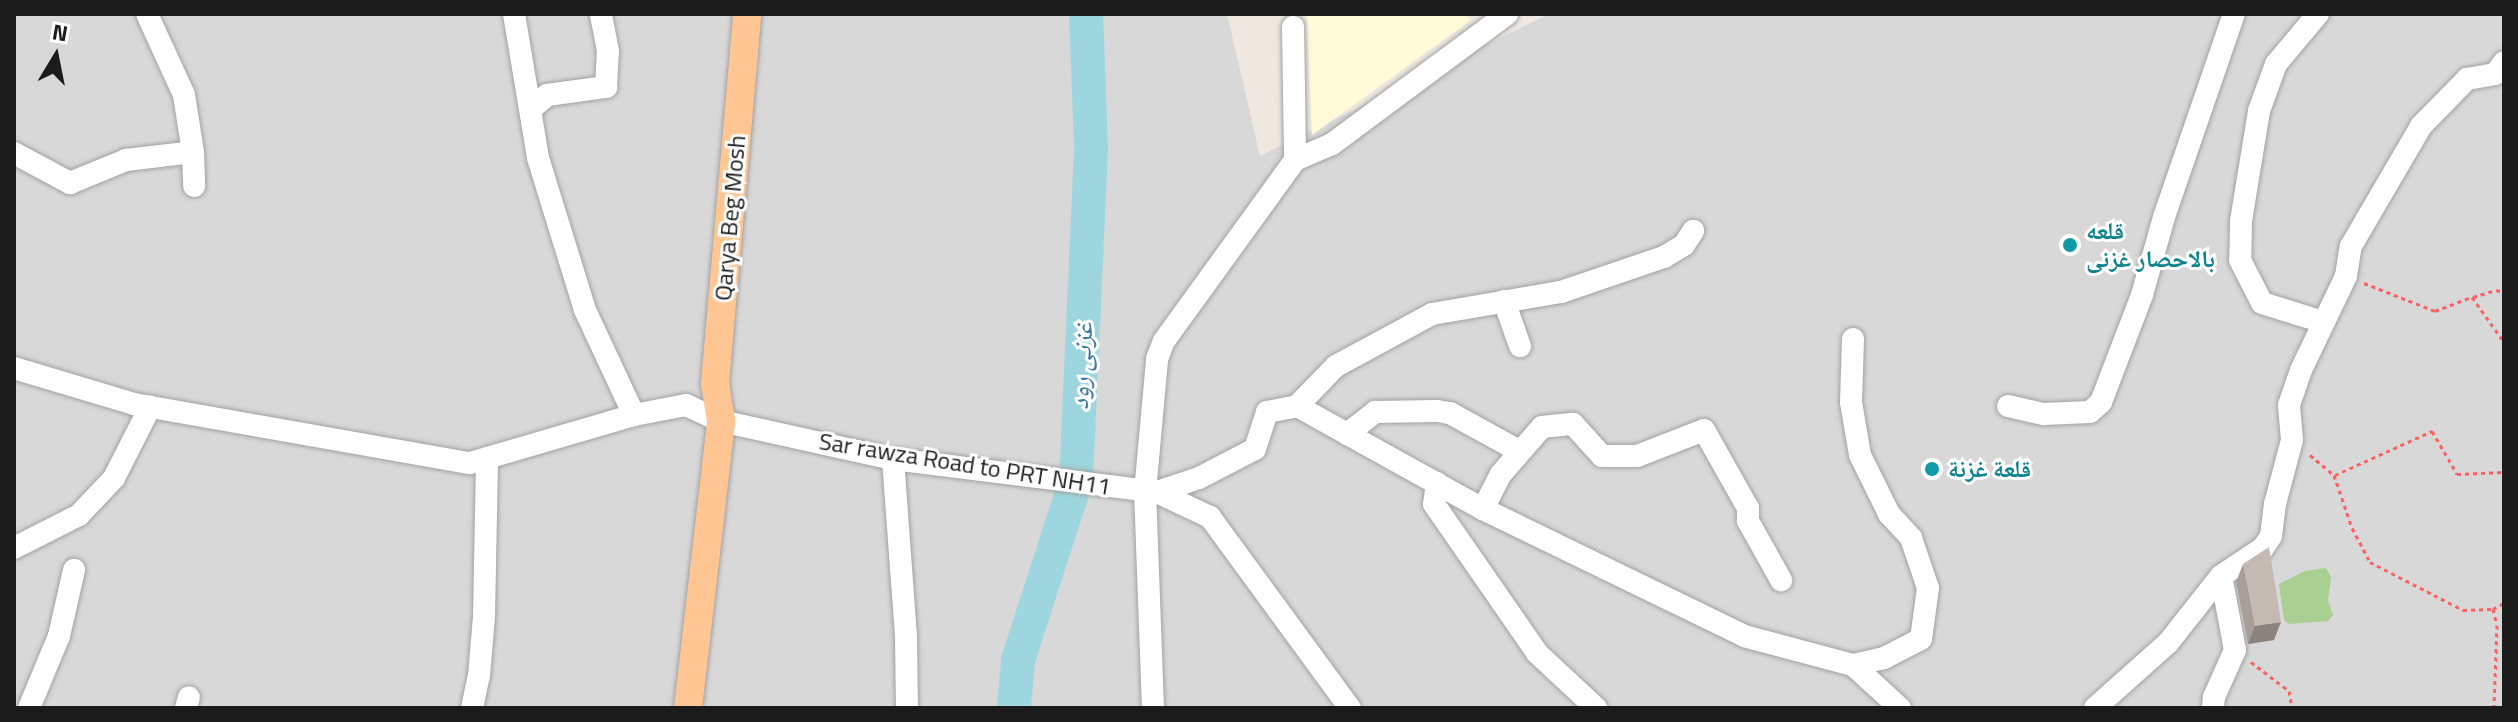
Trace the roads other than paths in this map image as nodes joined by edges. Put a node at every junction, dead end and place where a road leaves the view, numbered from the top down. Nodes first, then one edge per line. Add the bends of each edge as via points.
1 (147, 14) edge
2 (514, 14) edge
3 (601, 14) edge
4 (747, 14) edge
5 (1507, 14) edge
6 (2234, 14) edge
7 (2318, 14) edge
8 (1293, 27) dead end
9 (2504, 62) edge
10 (531, 109) junction
11 (193, 152) junction
12 (14, 153) edge
13 (1295, 160) junction
14 (194, 186) dead end
15 (1693, 231) dead end
16 (1504, 301) junction
17 (2323, 322) junction
18 (1853, 339) dead end
19 (1520, 346) dead end
20 (14, 368) edge
21 (1297, 406) junction
22 (2008, 406) dead end
23 (150, 407) junction
24 (634, 415) junction
25 (721, 421) junction
26 (1347, 434) junction
27 (1519, 451) junction
28 (487, 458) junction
29 (893, 459) junction
30 (1437, 483) junction
31 (1143, 491) junction
32 (1483, 509) junction
33 (14, 548) edge
34 (74, 570) dead end
35 (2221, 576) junction
36 (1781, 580) dead end
37 (1853, 665) junction
38 (29, 708) edge
39 (472, 708) edge
40 (688, 708) edge
41 (907, 708) edge
42 (1153, 708) edge
43 (1350, 708) edge
44 (1596, 708) edge
45 (1900, 708) edge
46 (2095, 708) edge
47 (2213, 708) edge

1 - 11 street via 184,95
2 - 10 street
3 - 10 street via 608,51 606,87 547,95
4 - 25 main road, Qarya Beg Mosh via 715,383
5 - 13 street via 1332,144
6 - 22 street via 2142,295 2101,402 2090,412 2044,414
7 - 17 street via 2276,64 2259,111 2240,260 2262,303
8 - 13 street
9 - 17 street via 2495,74 2467,79 2421,126 2351,246 2346,276
10 - 24 street via 538,158 585,310
11 - 12 street via 126,160 70,183
11 - 14 street
13 - 31 street via 1164,341 1157,359
15 - 16 street via 1684,245 1664,257 1561,292
16 - 19 street
16 - 21 street via 1432,314 1336,366
17 - 35 street via 2289,405 2292,440 2271,536 2263,548
18 - 37 street via 1851,402 1860,455 1889,514 1911,538 1928,588 1921,639 1884,658
20 - 23 street, Sar rawza Road to PRT NH11
21 - 26 street
21 - 31 street via 1267,412 1255,449 1199,478
23 - 28 street, Sar rawza Road to PRT NH11 via 470,463
23 - 33 street via 114,478 79,515
24 - 25 street, Sar rawza Road to PRT NH11 via 686,405
24 - 28 street, Sar rawza Road to PRT NH11
25 - 29 street, Sar rawza Road to PRT NH11
25 - 40 main road
26 - 27 street via 1375,412 1437,411
26 - 30 street
27 - 32 street
27 - 36 street via 1542,427 1573,424 1602,456 1637,456 1704,430
28 - 39 street via 484,617
29 - 31 street, Sar rawza Road to PRT NH11
29 - 41 street
30 - 32 street
30 - 44 street via 1434,504 1537,653
31 - 42 street
31 - 43 street, Sar rawza Road to PRT NH11 via 1210,517
32 - 37 street via 1744,636
34 - 38 street via 59,636
35 - 46 street via 2168,643
35 - 47 street via 2235,650
37 - 45 street

